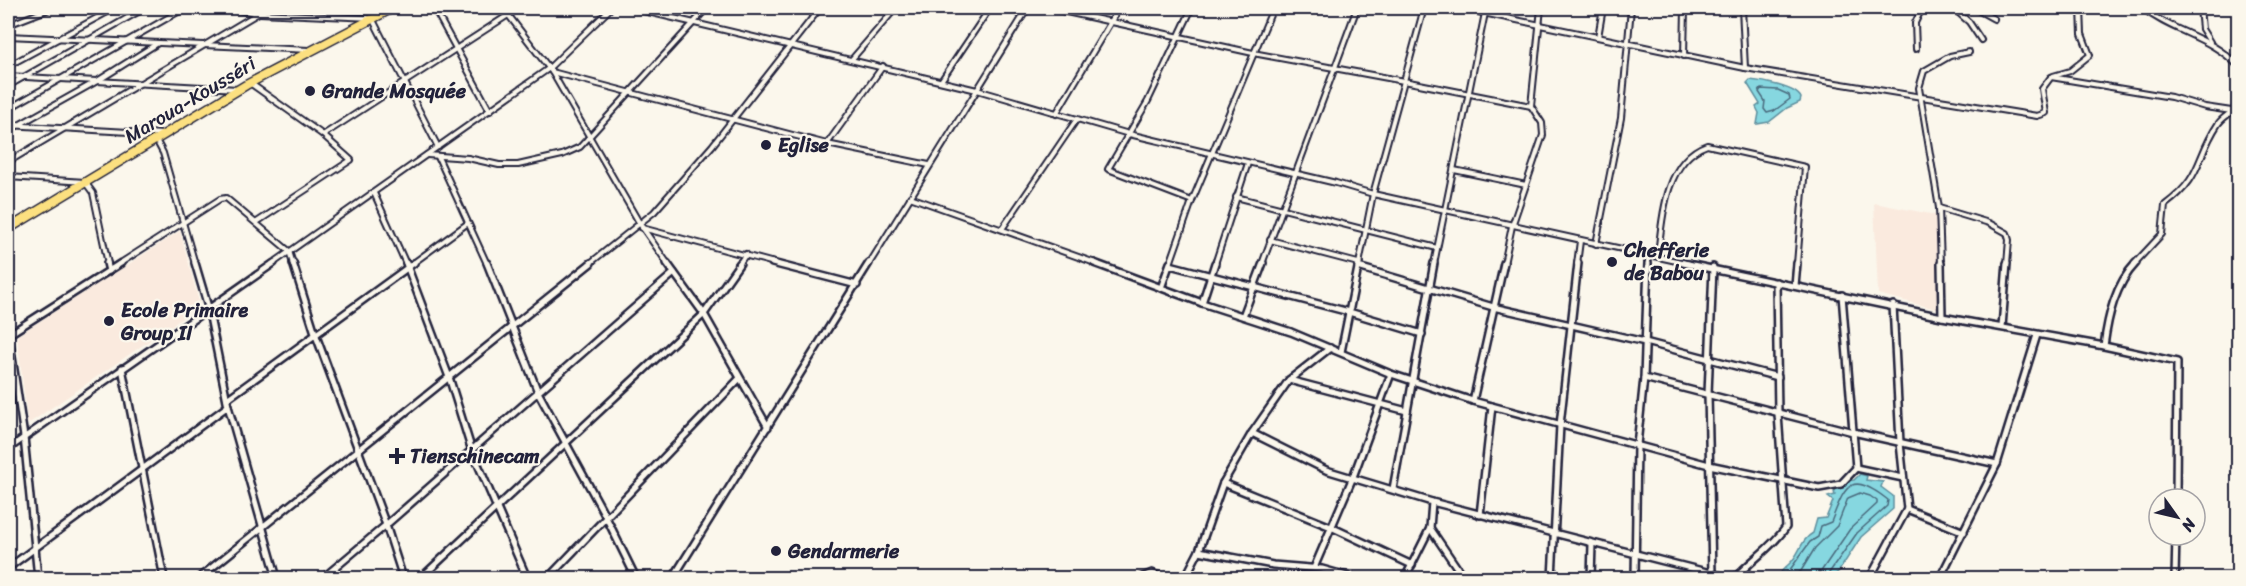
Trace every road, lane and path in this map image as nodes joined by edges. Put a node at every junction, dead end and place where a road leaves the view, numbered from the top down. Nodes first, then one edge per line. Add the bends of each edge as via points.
1 (52, 8) edge
2 (115, 8) edge
3 (145, 8) edge
4 (185, 8) edge
5 (217, 8) edge
6 (267, 8) edge
7 (393, 8) edge
8 (434, 8) edge
9 (503, 8) edge
10 (519, 8) edge
11 (611, 8) edge
12 (631, 8) edge
13 (707, 8) edge
14 (820, 8) edge
15 (896, 8) edge
16 (990, 8) edge
17 (1003, 8) edge
18 (1028, 8) edge
19 (1048, 8) edge
20 (1119, 8) edge
21 (1192, 8) edge
22 (1273, 8) edge
23 (1357, 8) edge
24 (1424, 8) edge
25 (1458, 8) edge
26 (1541, 8) edge
27 (1603, 8) edge
28 (1631, 8) edge
29 (1685, 8) edge
30 (1742, 8) edge
31 (1922, 8) edge
32 (1953, 8) edge
33 (1960, 8) edge
34 (1974, 8) edge
35 (2081, 8) edge
36 (2142, 8) edge
37 (2200, 8) edge
38 (1485, 10) edge
39 (259, 13) junction
40 (510, 15) junction
41 (1023, 15) junction
42 (1960, 16) junction
43 (372, 18) junction
44 (1994, 19) dead end
45 (1113, 20) junction
46 (694, 22) junction
47 (1538, 24) junction
48 (8, 25) edge
49 (1178, 35) junction
50 (8, 36) edge
51 (1598, 37) junction
52 (58, 38) junction
53 (88, 40) junction
54 (1981, 40) dead end
55 (128, 41) junction
56 (2210, 42) junction
57 (158, 43) junction
58 (207, 44) junction
59 (1629, 44) junction
60 (791, 47) junction
61 (457, 49) junction
62 (1916, 49) dead end
63 (309, 50) junction
64 (1969, 52) dead end
65 (1253, 53) junction
66 (1684, 56) junction
67 (852, 59) junction
68 (8, 66) edge
69 (883, 66) junction
70 (2238, 66) edge
71 (1335, 67) junction
72 (1745, 68) junction
73 (550, 70) junction
74 (8, 76) edge
75 (23, 77) junction
76 (2051, 77) junction
77 (62, 79) junction
78 (99, 80) junction
79 (940, 81) junction
80 (1404, 81) junction
81 (143, 82) junction
82 (250, 83) junction
83 (405, 83) junction
84 (8, 86) edge
85 (239, 89) junction
86 (977, 90) junction
87 (630, 91) junction
88 (1469, 93) junction
89 (1920, 96) junction
90 (2238, 100) edge
91 (1531, 106) junction
92 (8, 109) edge
93 (490, 111) junction
94 (2237, 111) edge
95 (1056, 114) junction
96 (733, 118) junction
97 (1077, 119) junction
98 (8, 125) edge
99 (18, 125) junction
100 (65, 128) junction
101 (8, 131) edge
102 (1129, 134) junction
103 (165, 135) junction
104 (323, 135) junction
105 (591, 137) junction
106 (156, 140) junction
107 (827, 144) junction
108 (438, 147) junction
109 (1212, 154) junction
110 (427, 155) junction
111 (438, 157) junction
112 (8, 162) edge
113 (1248, 163) junction
114 (929, 165) junction
115 (1454, 170) junction
116 (1294, 173) junction
117 (8, 177) edge
118 (84, 182) junction
119 (1526, 185) junction
120 (374, 193) junction
121 (1373, 194) junction
122 (910, 197) junction
123 (1236, 197) junction
124 (1192, 201) junction
125 (1282, 207) junction
126 (1939, 208) junction
127 (1446, 210) junction
128 (257, 222) junction
129 (468, 223) junction
130 (183, 224) junction
131 (641, 226) junction
132 (1512, 226) junction
133 (8, 229) edge
134 (1002, 229) junction
135 (1367, 230) junction
136 (1270, 240) junction
137 (1580, 241) junction
138 (1596, 244) junction
139 (1437, 248) junction
140 (290, 250) junction
141 (746, 254) junction
142 (1648, 255) junction
143 (1658, 256) junction
144 (1358, 265) junction
145 (1170, 266) junction
146 (1713, 267) junction
147 (408, 268) junction
148 (109, 271) junction
149 (674, 273) junction
150 (1210, 277) junction
151 (1776, 282) junction
152 (857, 285) junction
153 (1794, 286) junction
154 (1161, 288) junction
155 (1253, 288) junction
156 (1430, 290) junction
157 (1842, 295) junction
158 (1202, 303) junction
159 (1893, 305) junction
160 (1493, 306) junction
161 (208, 307) junction
162 (1349, 312) junction
163 (704, 314) junction
164 (1243, 316) junction
165 (1942, 317) junction
166 (512, 326) junction
167 (1571, 326) junction
168 (2002, 327) junction
169 (8, 333) edge
170 (315, 333) junction
171 (1422, 334) junction
172 (2037, 335) junction
173 (1645, 342) junction
174 (2104, 346) junction
175 (1330, 348) junction
176 (1341, 352) junction
177 (1708, 357) junction
178 (122, 368) junction
179 (1391, 374) junction
180 (449, 377) junction
181 (1778, 377) junction
182 (739, 378) junction
183 (1644, 378) junction
184 (1289, 380) junction
185 (1413, 381) junction
186 (538, 392) junction
187 (1707, 394) junction
188 (227, 399) junction
189 (1473, 401) junction
190 (1382, 403) junction
191 (228, 406) junction
192 (1492, 406) junction
193 (1407, 411) junction
194 (1778, 414) junction
195 (1560, 425) junction
196 (768, 427) junction
197 (1251, 432) junction
198 (1853, 432) junction
199 (24, 437) junction
200 (1900, 442) junction
201 (565, 444) junction
202 (1637, 445) junction
203 (8, 448) edge
204 (471, 448) junction
205 (360, 450) junction
206 (1997, 464) junction
207 (1709, 465) junction
208 (1856, 468) junction
209 (142, 469) junction
210 (1353, 477) junction
211 (1903, 478) junction
212 (1782, 480) junction
213 (1223, 483) junction
214 (2176, 487) edge
215 (1393, 489) junction
216 (1432, 502) junction
217 (498, 508) junction
218 (1907, 509) junction
219 (1480, 515) junction
220 (606, 517) junction
221 (386, 525) junction
222 (263, 526) junction
223 (1331, 527) junction
224 (1430, 528) junction
225 (1964, 532) junction
226 (1555, 535) junction
227 (1592, 544) junction
228 (35, 547) junction
229 (2176, 547) edge
230 (1199, 551) junction
231 (1636, 555) junction
232 (1412, 565) junction
233 (8, 568) edge
234 (1314, 568) junction
235 (1712, 574) junction
236 (38, 579) edge
237 (164, 579) edge
238 (199, 579) edge
239 (277, 579) edge
240 (323, 579) edge
241 (403, 579) edge
242 (421, 579) edge
243 (527, 579) edge
244 (548, 579) edge
245 (636, 579) edge
246 (673, 579) edge
247 (1140, 579) edge
248 (1163, 579) edge
249 (1185, 579) edge
250 (1354, 579) edge
251 (1405, 579) edge
252 (1464, 579) edge
253 (1552, 579) edge
254 (1592, 579) edge
255 (1635, 579) edge
256 (1732, 579) edge
257 (1870, 579) edge
258 (1940, 579) edge
259 (2175, 579) edge

1 - 48 street
2 - 52 street
3 - 53 street
4 - 55 street
5 - 39 street
6 - 39 street
7 - 43 highway, Maroua-Kousséri
8 - 61 street
9 - 40 street
10 - 40 street
11 - 73 street
12 - 46 street
13 - 46 street
14 - 60 street
15 - 67 street
16 - 79 street
17 - 41 street
18 - 41 street
19 - 45 street
20 - 45 street
21 - 49 street
22 - 65 street
23 - 71 street
24 - 80 street
25 - 38 street
26 - 47 street
27 - 51 street
28 - 59 street
29 - 66 street
30 - 72 street
31 - 62 street via 1915,24
32 - 42 street
33 - 42 street
34 - 44 street
35 - 76 street via 2082,34 2090,55 2070,71
36 - 56 street via 2167,26
37 - 56 street via 2202,29
38 - 47 street
38 - 88 street
39 - 43 street
39 - 58 street
40 - 61 street
40 - 73 street
41 - 86 street
42 - 54 street
43 - 63 highway, Maroua-Kousséri
43 - 83 street
45 - 49 street
45 - 95 street
46 - 60 street
46 - 87 street
47 - 51 street
47 - 91 street
49 - 65 street
49 - 102 street
50 - 52 street
51 - 59 street
52 - 53 street
52 - 68 street
53 - 55 street
53 - 75 street
55 - 57 street
55 - 77 street
56 - 70 street via 2231,56
57 - 58 street
57 - 78 street
58 - 63 street
58 - 81 street
59 - 66 street
59 - 138 street via 1622,113
60 - 67 street
60 - 96 street
61 - 83 street
61 - 93 street
63 - 82 highway, Maroua-Kousséri
64 - 89 street via 1950,56 1924,70
65 - 71 street
65 - 109 street
66 - 72 street
67 - 69 street
69 - 79 street
69 - 107 street
71 - 80 street
71 - 116 street
72 - 89 street
73 - 87 street
73 - 93 street
73 - 105 street
74 - 75 street
75 - 77 street
75 - 84 street
76 - 89 street via 2042,89 2047,110 2042,116
76 - 94 street
77 - 78 street
77 - 92 street
78 - 81 street
78 - 99 street
79 - 86 street
80 - 88 street
80 - 121 street
81 - 85 street
81 - 100 street
82 - 85 highway, Maroua-Kousséri
82 - 104 street
83 - 104 street
83 - 108 street
85 - 103 highway, Maroua-Kousséri
86 - 95 street
86 - 114 street
87 - 96 street
87 - 105 street
88 - 91 street
88 - 115 street
89 - 126 street
90 - 94 street
91 - 119 street via 1542,123 1544,135
93 - 108 street
94 - 174 street via 2218,124 2191,183 2165,205 2162,234 2124,275
95 - 97 street
96 - 107 street
96 - 131 street
97 - 102 street
97 - 134 street
98 - 99 street
99 - 100 street
99 - 101 street
100 - 103 street
100 - 112 street
102 - 109 street
102 - 124 street via 1108,170
103 - 106 highway, Maroua-Kousséri
104 - 128 street via 351,162
105 - 111 street via 572,151 535,163 499,165
105 - 131 street
106 - 118 highway, Maroua-Kousséri
106 - 130 street
107 - 114 street
108 - 110 street
109 - 113 street
109 - 124 street
110 - 111 street
110 - 120 street
111 - 129 street
113 - 116 street
113 - 123 street
114 - 122 street
115 - 119 street
115 - 127 street
116 - 121 street
116 - 125 street
117 - 118 street
118 - 133 highway, Maroua-Kousséri
118 - 148 street via 93,193
119 - 132 street
120 - 140 street
120 - 147 street
121 - 127 street
121 - 135 street
122 - 134 street
122 - 152 street
123 - 125 street
123 - 150 street
124 - 145 street
125 - 135 street
125 - 136 street
126 - 165 street
126 - 168 street via 1989,223 2007,233
127 - 132 street
127 - 139 street
128 - 130 street via 224,198
128 - 140 street
129 - 147 street
129 - 166 street
130 - 148 street
130 - 161 street
131 - 141 street
131 - 149 street
131 - 166 street
132 - 137 street
132 - 160 street
134 - 154 street
135 - 139 street
135 - 144 street
136 - 144 street
136 - 155 street
137 - 138 street
137 - 167 street
138 - 142 street
139 - 156 street
140 - 161 street
140 - 170 street
141 - 152 street
141 - 163 street
142 - 143 street
142 - 173 street
143 - 146 street
143 - 153 street via 1669,188 1688,155 1707,145 1805,167
144 - 156 street
144 - 162 street
145 - 150 street
145 - 154 street
146 - 151 street
146 - 177 street
147 - 170 street
147 - 180 street
148 - 169 street
149 - 163 street
149 - 186 street
150 - 155 street
150 - 158 street
151 - 153 street
151 - 181 street
152 - 196 street
153 - 157 street
154 - 158 street
155 - 162 street
155 - 164 street
156 - 160 street
156 - 171 street
157 - 159 street
157 - 198 street
158 - 164 street
159 - 165 street
159 - 200 street
160 - 167 street
160 - 189 street
161 - 178 street
161 - 188 street
162 - 171 street
162 - 176 street
163 - 182 street
163 - 201 street
164 - 175 street
165 - 168 street
166 - 180 street
166 - 186 street
167 - 173 street
167 - 195 street
168 - 172 street
169 - 199 street
170 - 188 street
170 - 205 street
171 - 185 street
172 - 174 street
172 - 206 street
173 - 177 street
173 - 183 street
174 - 214 street via 2177,362
175 - 176 street
175 - 184 street
176 - 179 street
177 - 181 street
177 - 187 street
178 - 199 street
178 - 209 street
179 - 185 street
179 - 190 street
180 - 204 street
180 - 205 street
181 - 194 street
182 - 196 street
182 - 220 street
183 - 187 street
183 - 202 street
184 - 190 street
184 - 197 street
185 - 189 street
185 - 193 street
186 - 201 street
186 - 204 street
187 - 194 street
187 - 207 street
188 - 191 street
189 - 192 street
190 - 193 street
190 - 210 street
191 - 209 street
191 - 222 street
192 - 195 street
192 - 219 street
193 - 215 street
194 - 198 street
194 - 212 street
195 - 202 street
195 - 226 street
196 - 246 street
197 - 210 street via 1326,470
197 - 213 street
198 - 200 street
198 - 208 street
199 - 203 street
199 - 228 street
200 - 206 street
200 - 211 street
201 - 217 street
201 - 220 street
202 - 207 street
202 - 231 street
204 - 217 street
204 - 221 street
205 - 221 street
205 - 222 street
206 - 225 street
207 - 212 street
207 - 235 street
208 - 211 street
208 - 212 street via 1847,482 1830,489
209 - 228 street
209 - 237 street
210 - 215 street
210 - 223 street
211 - 218 street
212 - 256 street via 1786,527 1776,542
213 - 223 street
213 - 230 street
215 - 216 street
216 - 219 street
216 - 224 street
217 - 242 street
217 - 243 street
218 - 225 street
218 - 257 street
219 - 226 street
220 - 244 street
220 - 245 street
221 - 240 street
221 - 241 street
222 - 238 street
222 - 239 street
223 - 232 street
223 - 234 street
224 - 232 street
224 - 252 street
225 - 258 street
226 - 227 street
226 - 253 street
227 - 231 street
227 - 254 street
228 - 233 street
228 - 236 street
229 - 259 street
230 - 234 street
230 - 249 street
231 - 235 street
231 - 255 street
232 - 251 street
234 - 250 street
235 - 256 street
247 - 248 street via 1152,573

